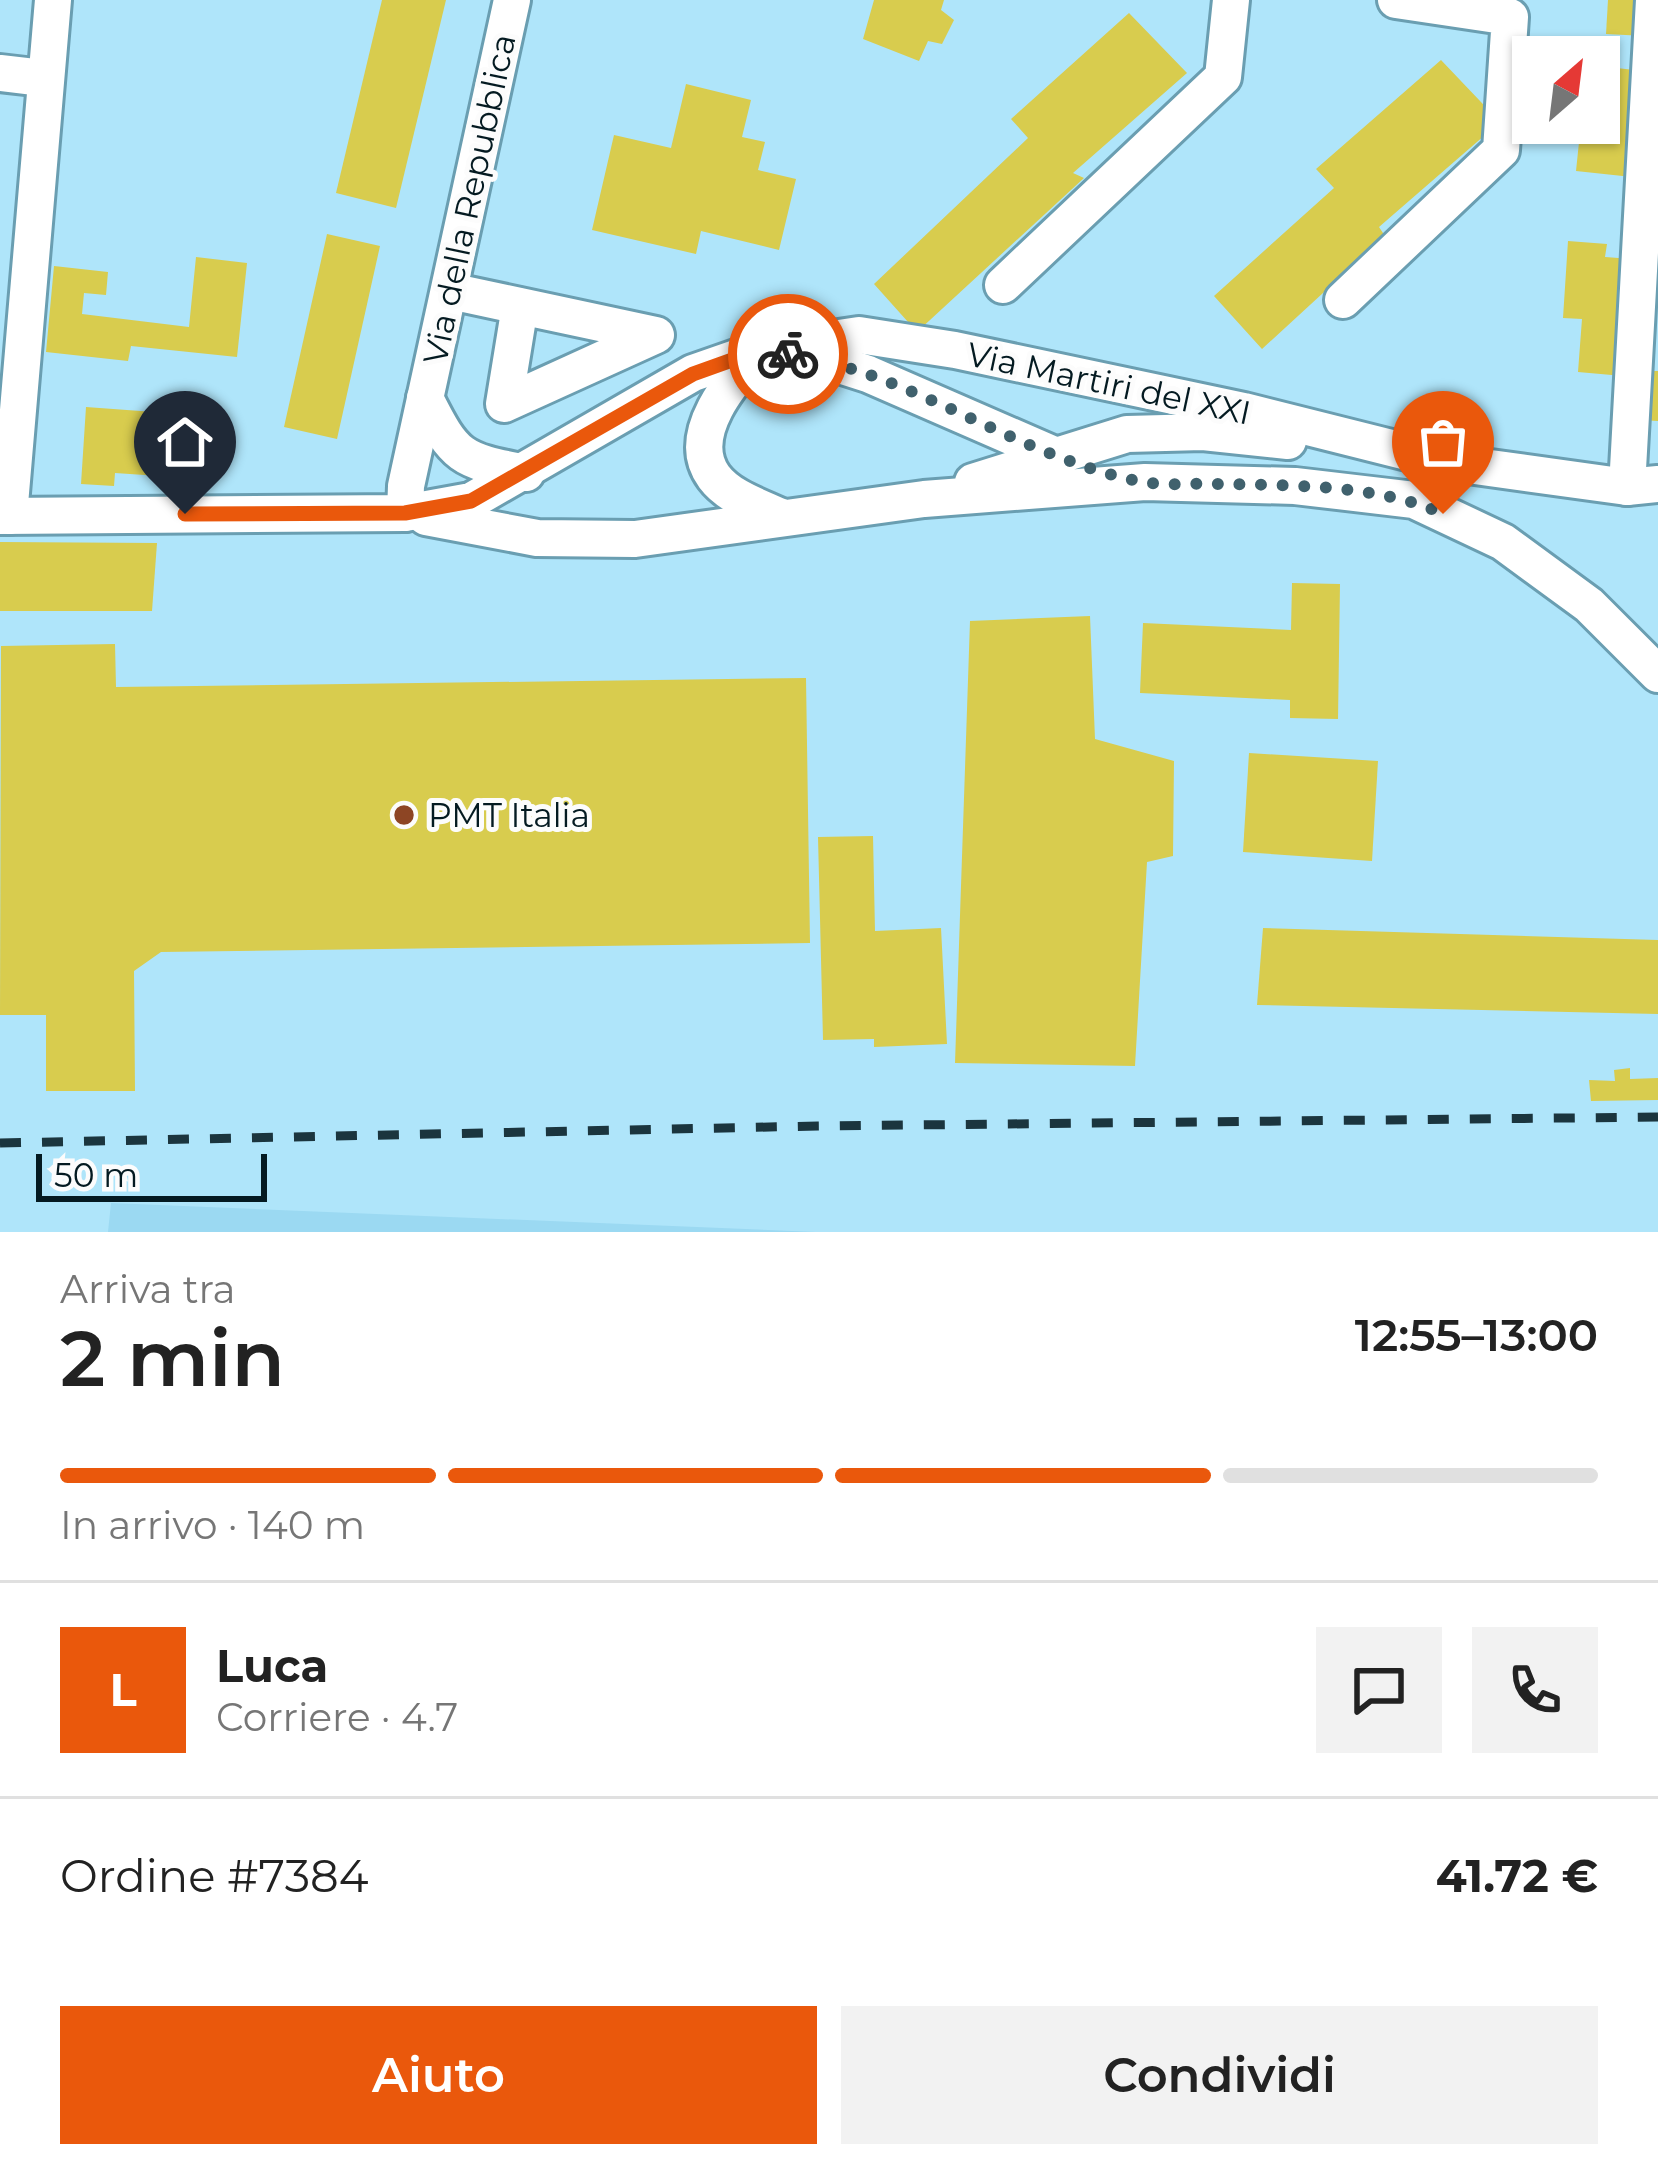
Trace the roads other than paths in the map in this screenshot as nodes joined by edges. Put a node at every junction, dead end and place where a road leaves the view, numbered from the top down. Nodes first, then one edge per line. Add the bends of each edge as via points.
1 (53, 0) edge
2 (512, 0) edge
3 (1231, 0) edge
4 (1396, 0) edge
5 (1654, 0) edge
6 (0, 73) edge
7 (44, 78) junction
8 (1004, 285) dead end
9 (450, 291) junction
10 (1343, 301) dead end
11 (520, 306) dead end
12 (760, 350) junction
13 (425, 398) junction
14 (1050, 455) junction
15 (1455, 464) junction
16 (526, 472) junction
17 (1145, 482) junction
18 (1643, 485) edge
19 (924, 499) junction
20 (405, 513) junction
21 (5, 516) edge
22 (779, 516) junction
23 (1658, 674) edge

1 - 7 street
2 - 9 street, Via della Repubblica
3 - 8 street via 1223,77
4 - 10 street via 1510,17 1501,150
5 - 18 street
6 - 7 street
7 - 21 street
9 - 11 street
9 - 13 street, Via della Repubblica
12 - 14 street, Via Martiri del XXI via 868,374
12 - 15 street, Via Martiri del XXI via 859,335 955,350
12 - 16 street, Via Martiri del XXI via 663,389
12 - 22 street via 729,384 705,446 712,475
13 - 16 street, Via della Repubblica via 448,445 476,463
13 - 20 street, Via della Repubblica
14 - 15 street, Via Martiri del XXI via 1127,434 1203,432
14 - 17 street, Via Martiri del XXI
14 - 19 street, Via Martiri del XXI
15 - 18 street, Via Martiri del XXI
16 - 20 street, Via Martiri del XXI via 471,501
17 - 19 street, Via Martiri del XXI
17 - 23 street via 1295,486 1414,500 1503,542 1588,605
19 - 22 street, Via Martiri del XXI
20 - 21 street, Via Martiri del XXI
20 - 22 street, Via Martiri del XXI via 537,538 635,539

